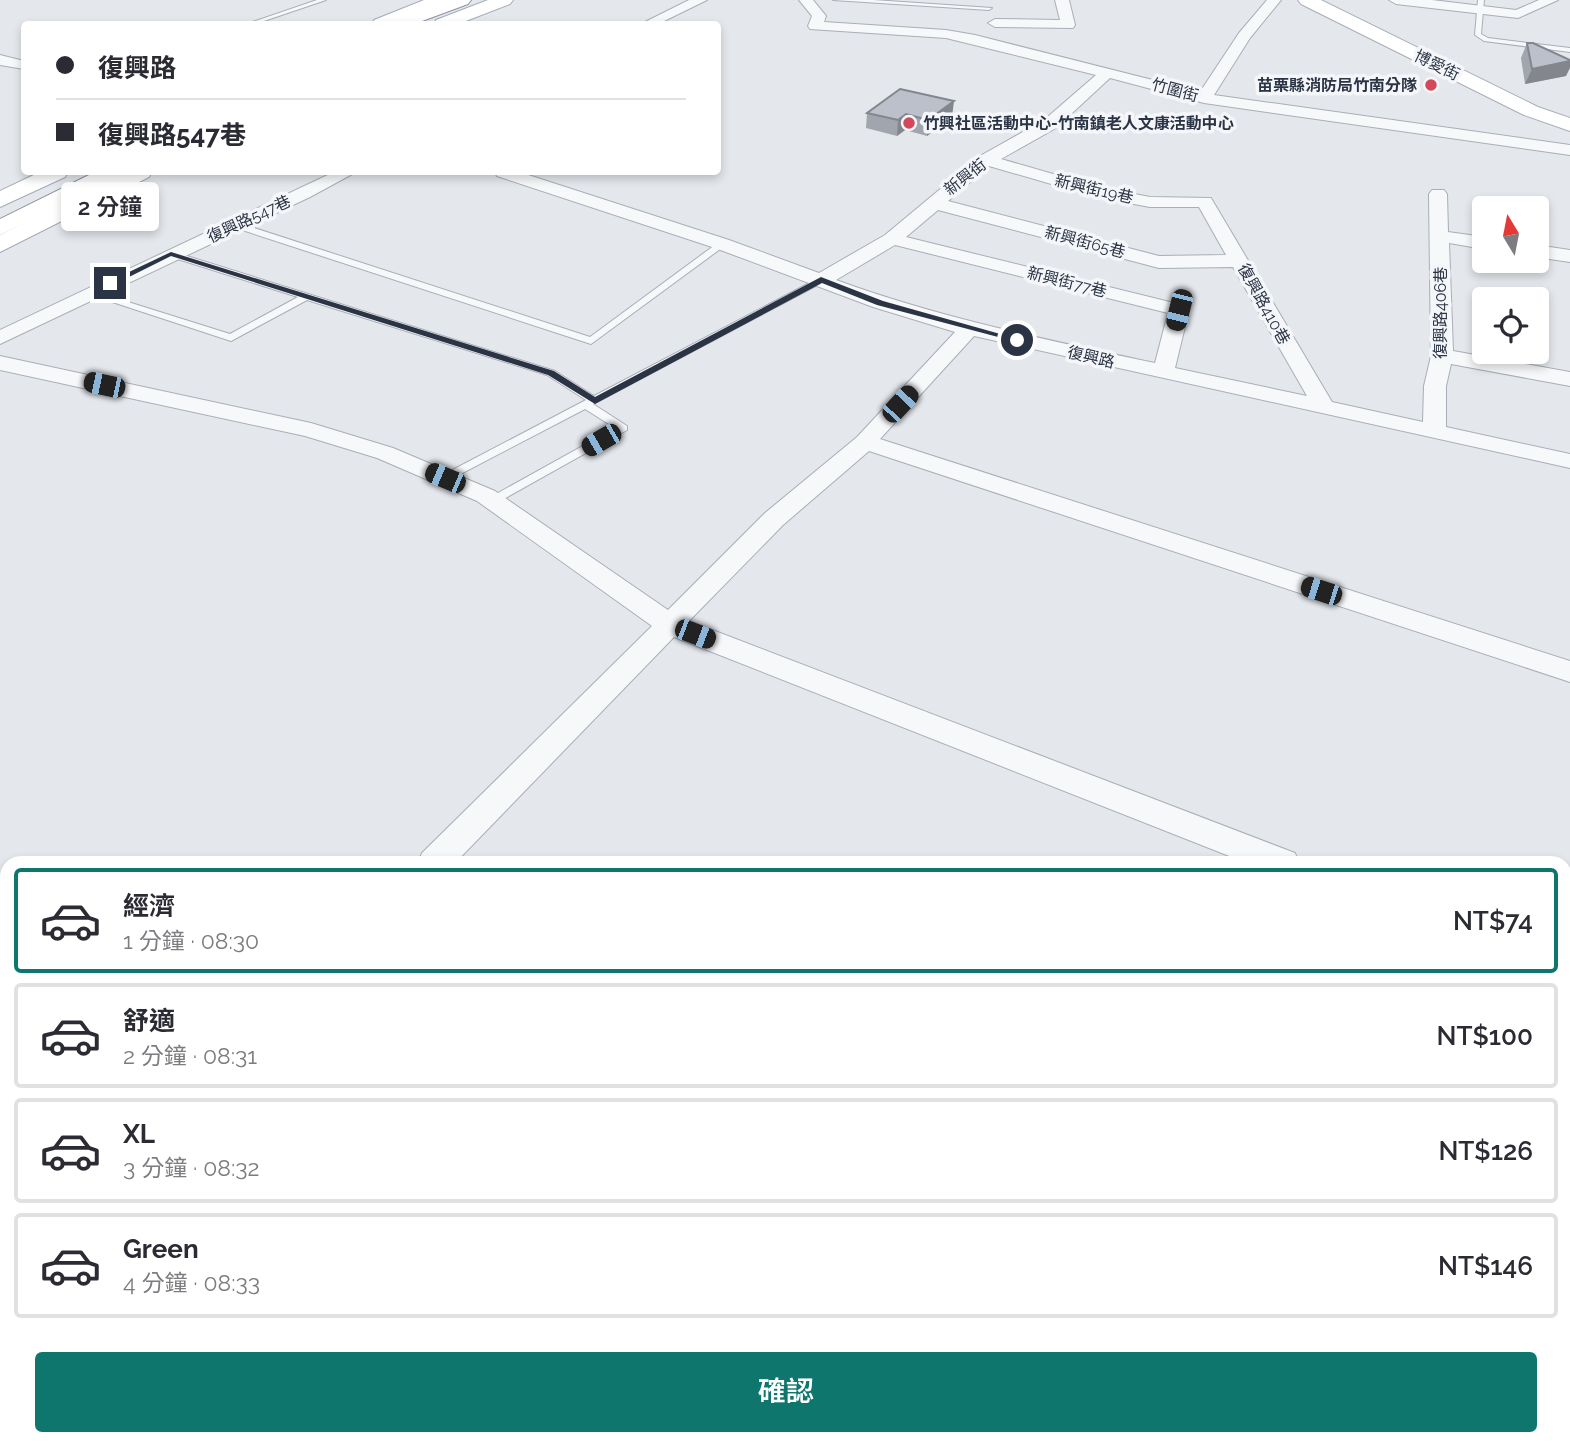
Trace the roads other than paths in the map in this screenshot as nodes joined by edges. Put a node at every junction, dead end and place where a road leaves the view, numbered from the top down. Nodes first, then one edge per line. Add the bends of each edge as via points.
1 (323, 0) edge
2 (440, 0) edge
3 (462, 0) edge
4 (484, 0) edge
5 (504, 0) edge
6 (700, 0) edge
7 (806, 0) edge
8 (836, 0) edge
9 (1062, 0) edge
10 (1273, 0) edge
11 (1307, 0) edge
12 (1403, 0) edge
13 (1551, 0) edge
14 (989, 4) edge
15 (1481, 6) edge
16 (259, 21) edge
17 (388, 21) edge
18 (407, 21) edge
19 (432, 21) edge
20 (451, 21) edge
21 (654, 21) edge
22 (995, 23) junction
23 (975, 38) junction
24 (1570, 50) edge
25 (0, 60) edge
26 (21, 64) edge
27 (1108, 72) junction
28 (1204, 98) junction
29 (1570, 125) edge
30 (1570, 150) edge
31 (986, 160) junction
32 (51, 175) edge
33 (81, 175) edge
34 (106, 175) edge
35 (135, 175) edge
36 (341, 175) edge
37 (512, 175) edge
38 (1438, 194) dead end
39 (0, 200) edge
40 (1205, 201) joint
41 (933, 203) junction
42 (0, 215) edge
43 (239, 226) junction
44 (0, 228) edge
45 (1440, 236) junction
46 (892, 239) junction
47 (1472, 241) edge
48 (722, 244) junction
49 (0, 246) edge
50 (1549, 253) edge
51 (171, 254) junction
52 (1570, 256) edge
53 (1240, 261) junction
54 (821, 280) junction
55 (90, 293) junction
56 (304, 296) junction
57 (969, 329) junction
58 (0, 338) edge
59 (1442, 356) junction
60 (0, 363) edge
61 (1163, 373) junction
62 (1570, 379) edge
63 (591, 403) junction
64 (1324, 407) junction
65 (1434, 433) junction
66 (866, 442) junction
67 (1570, 461) edge
68 (445, 478) junction
69 (493, 501) junction
70 (669, 624) junction
71 (1570, 671) edge
72 (441, 856) edge
73 (1265, 856) edge

1 - 16 lane
2 - 17 main road
3 - 18 main road
4 - 19 main road
5 - 20 main road
6 - 21 street
7 - 23 street, 竹圍街 via 819,16 815,26
8 - 14 lane
9 - 22 street via 1068,25
10 - 28 street
11 - 29 main road, 博愛街 via 1531,111
12 - 15 street
13 - 15 street via 1518,13
14 - 22 street
15 - 24 lane via 1478,35 1486,40
22 - 23 street
23 - 27 street, 竹圍街
25 - 26 street
27 - 28 street, 竹圍街
27 - 31 street, 新興街 via 1050,124
28 - 30 street, 竹圍街
31 - 40 street, 新興街19巷 via 1096,192 1150,202
31 - 41 street, 新興街
32 - 39 main road
33 - 42 main road
34 - 44 main road
35 - 49 main road
36 - 43 street, 復興路547巷
37 - 48 street, 復興路
38 - 45 street, 復興路406巷
40 - 53 street, 復興路410巷
41 - 46 street, 新興街
41 - 53 street, 新興街65巷 via 1159,262
43 - 48 lane via 591,341
43 - 51 street, 復興路547巷
45 - 47 street
45 - 59 street, 復興路406巷
46 - 54 street, 新興街
46 - 61 street, 新興街77巷 via 1179,310
48 - 54 street, 復興路
50 - 52 street
51 - 55 street, 復興路547巷
51 - 56 lane
53 - 64 street, 復興路410巷
54 - 57 street, 復興路
54 - 63 lane
55 - 56 lane via 231,338
55 - 58 street, 復興路547巷
56 - 63 lane via 551,373
57 - 61 street, 復興路
57 - 66 street
59 - 62 street
59 - 65 street, 復興路406巷 via 1435,386
60 - 68 street via 311,429
61 - 64 street, 復興路
63 - 68 lane
63 - 69 lane via 623,428
64 - 65 street, 復興路
65 - 67 street, 復興路
66 - 70 street via 774,519
66 - 71 street
68 - 69 street
69 - 70 street
70 - 72 street
70 - 73 street

